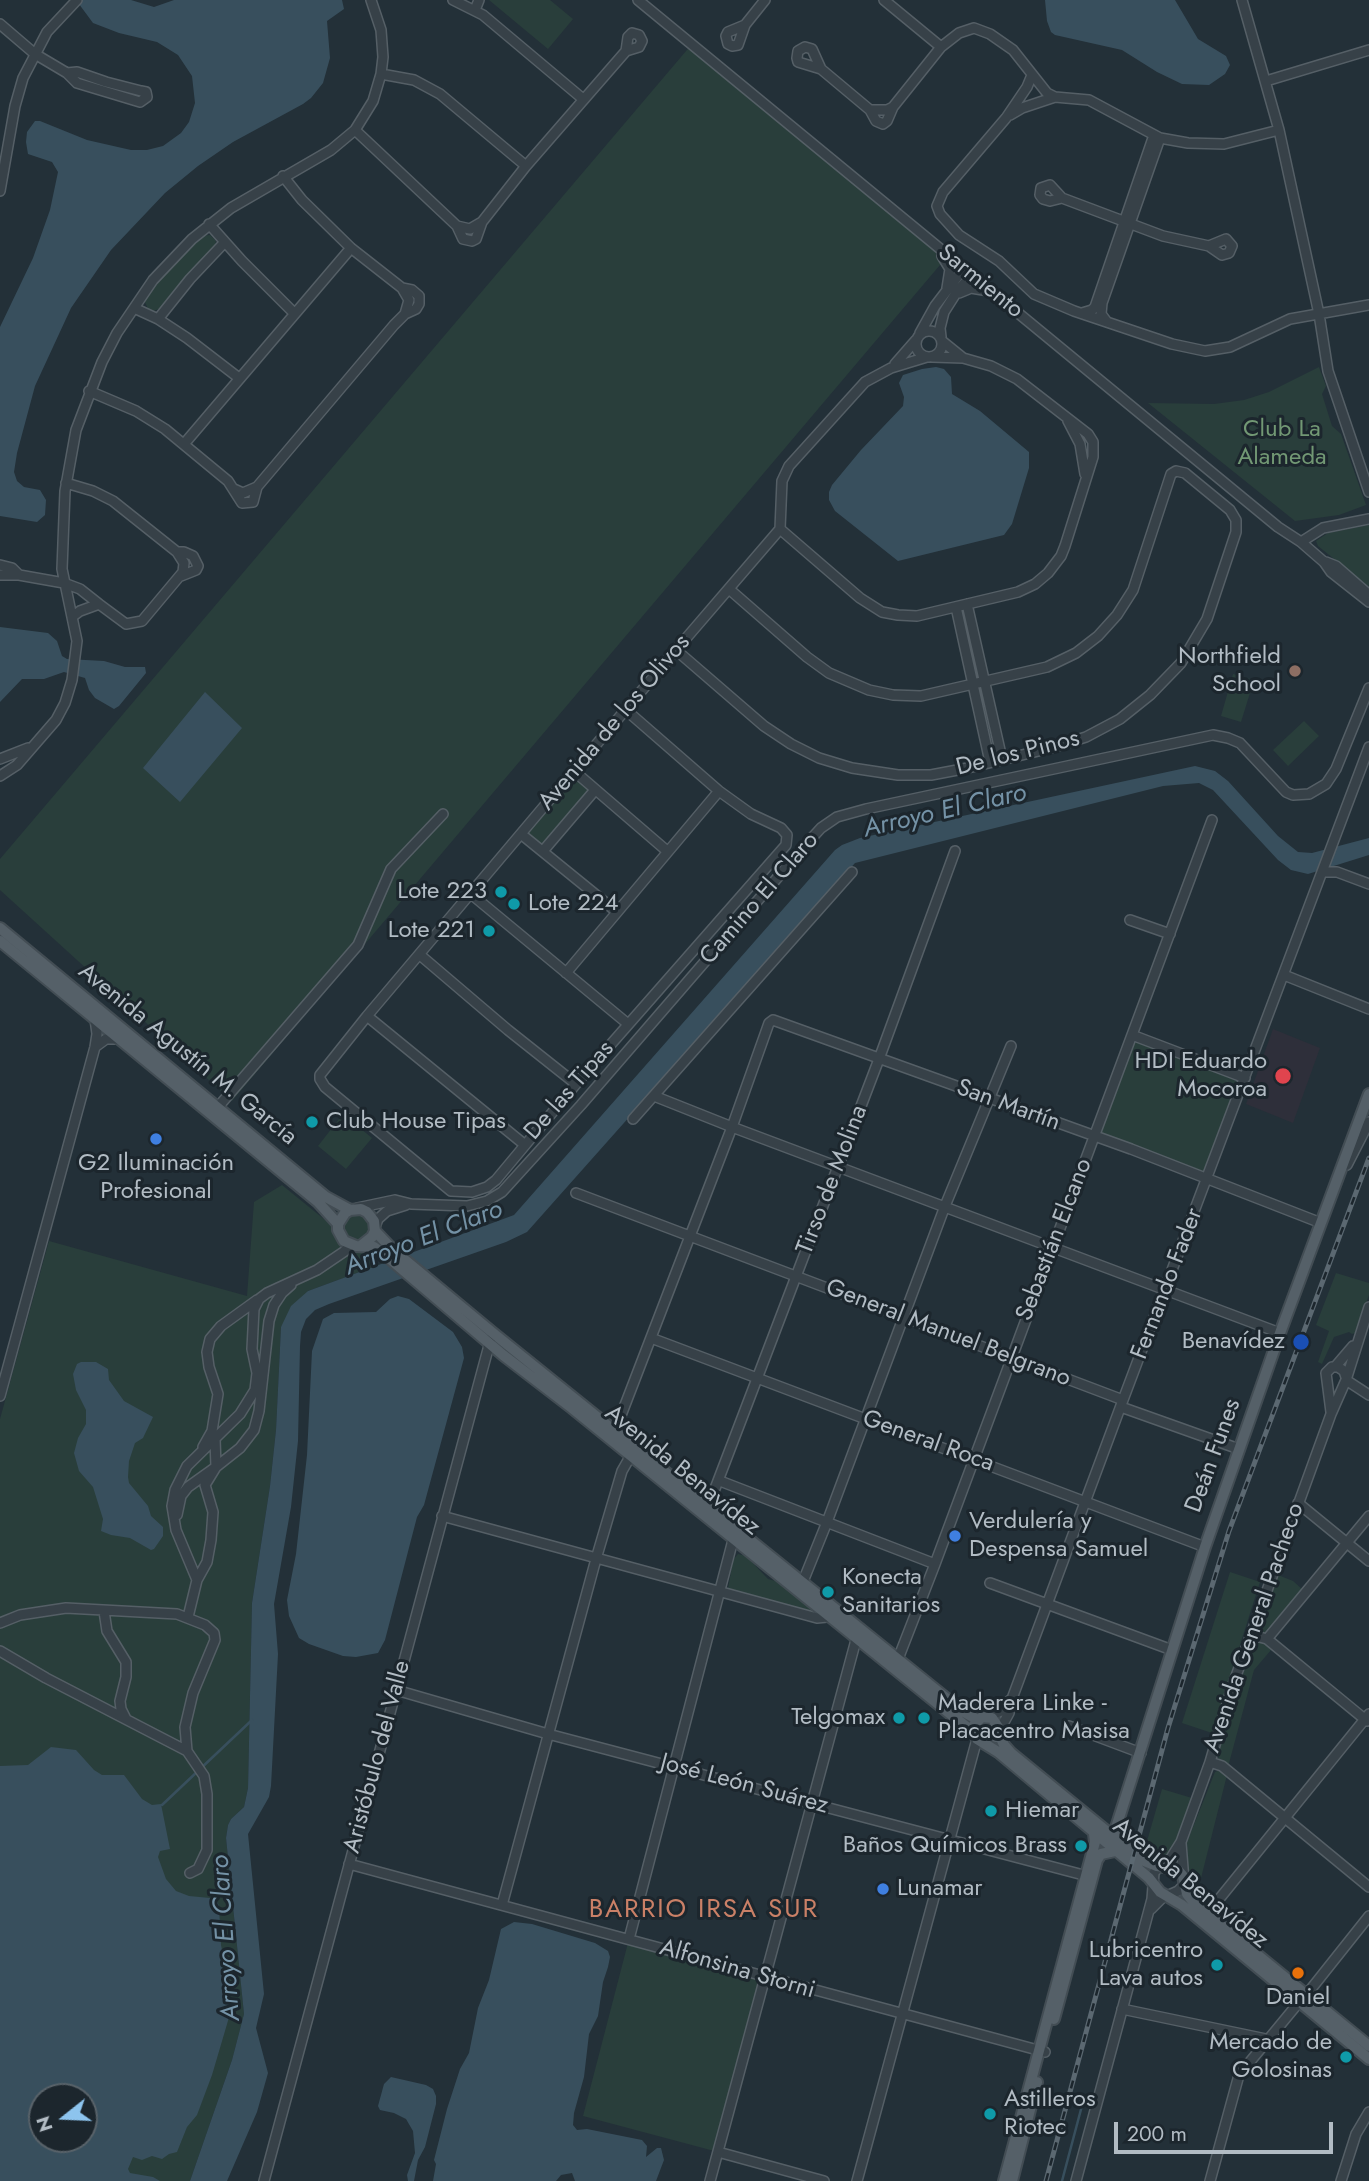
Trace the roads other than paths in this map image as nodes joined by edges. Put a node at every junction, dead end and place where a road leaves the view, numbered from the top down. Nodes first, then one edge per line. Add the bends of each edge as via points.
1 (371, 0) edge
2 (453, 0) edge
3 (479, 0) edge
4 (638, 0) edge
5 (765, 0) edge
6 (884, 0) edge
7 (1243, 0) edge
8 (75, 1) edge
9 (475, 10) junction
10 (0, 24) edge
11 (745, 25) dead end
12 (941, 47) junction
13 (1369, 50) edge
14 (626, 51) dead end
15 (35, 54) junction
16 (821, 69) dead end
17 (67, 73) junction
18 (381, 74) junction
19 (1032, 75) junction
20 (1266, 81) junction
21 (1055, 97) junction
22 (583, 99) junction
23 (1006, 118) junction
24 (355, 130) junction
25 (1279, 130) junction
26 (0, 131) edge
27 (10, 134) junction
28 (1157, 137) junction
29 (526, 166) junction
30 (283, 176) junction
31 (0, 191) edge
32 (1062, 198) dead end
33 (1126, 223) junction
34 (209, 224) junction
35 (927, 238) junction
36 (224, 243) junction
37 (1209, 246) dead end
38 (351, 248) junction
39 (964, 268) junction
40 (972, 275) junction
41 (950, 293) junction
42 (997, 295) junction
43 (1369, 305) edge
44 (134, 308) junction
45 (294, 313) junction
46 (1082, 313) junction
47 (1319, 314) junction
48 (158, 319) junction
49 (1107, 322) junction
50 (918, 337) junction
51 (942, 339) junction
52 (929, 357) junction
53 (963, 358) junction
54 (891, 368) junction
55 (239, 378) junction
56 (89, 391) junction
57 (184, 444) junction
58 (66, 483) junction
59 (1369, 492) edge
60 (1369, 519) edge
61 (780, 529) junction
62 (1301, 542) junction
63 (1324, 562) junction
64 (0, 565) edge
65 (0, 575) edge
66 (19, 575) junction
67 (64, 583) junction
68 (729, 589) junction
69 (1369, 595) edge
70 (1369, 602) edge
71 (99, 604) junction
72 (967, 604) junction
73 (956, 607) junction
74 (72, 617) junction
75 (676, 650) junction
76 (984, 683) junction
77 (974, 685) junction
78 (1368, 688) edge
79 (626, 710) junction
80 (33, 746) junction
81 (1369, 747) edge
82 (1002, 759) junction
83 (0, 760) edge
84 (990, 762) junction
85 (574, 771) junction
86 (0, 776) edge
87 (595, 790) junction
88 (719, 791) junction
89 (443, 814) dead end
90 (1212, 820) dead end
91 (521, 834) junction
92 (543, 851) junction
93 (667, 851) junction
94 (955, 851) dead end
95 (852, 872) dead end
96 (1323, 872) junction
97 (1369, 884) edge
98 (471, 894) junction
99 (617, 912) junction
100 (1130, 920) dead end
101 (0, 929) edge
102 (1170, 934) junction
103 (0, 941) edge
104 (420, 955) junction
105 (566, 973) junction
106 (1284, 975) junction
107 (1369, 1009) edge
108 (367, 1016) junction
109 (95, 1018) junction
110 (628, 1024) junction
111 (1132, 1035) junction
112 (120, 1039) junction
113 (1011, 1046) dead end
114 (95, 1047) junction
115 (879, 1059) junction
116 (1245, 1078) junction
117 (320, 1079) joint
118 (576, 1084) junction
119 (1369, 1094) edge
120 (654, 1096) junction
121 (989, 1100) junction
122 (218, 1107) junction
123 (633, 1119) dead end
124 (1369, 1122) edge
125 (732, 1127) junction
126 (1094, 1136) junction
127 (524, 1145) junction
128 (838, 1166) junction
129 (1342, 1166) junction
130 (1207, 1178) junction
131 (576, 1193) dead end
132 (411, 1204) junction
133 (945, 1206) junction
134 (353, 1209) junction
135 (1321, 1223) junction
136 (338, 1224) junction
137 (375, 1229) junction
138 (690, 1237) junction
139 (350, 1244) junction
140 (362, 1245) junction
141 (1052, 1247) junction
142 (388, 1252) junction
143 (302, 1276) junction
144 (797, 1277) junction
145 (1166, 1289) junction
146 (259, 1299) junction
147 (1368, 1311) edge
148 (904, 1317) junction
149 (1280, 1333) junction
150 (491, 1338) junction
151 (651, 1338) junction
152 (1358, 1339) junction
153 (1012, 1357) junction
154 (1335, 1367) junction
155 (759, 1379) junction
156 (1346, 1380) junction
157 (1328, 1386) junction
158 (1369, 1395) edge
159 (0, 1396) edge
160 (1122, 1404) junction
161 (1331, 1414) junction
162 (866, 1419) junction
163 (615, 1431) junction
164 (215, 1439) junction
165 (1240, 1449) junction
166 (200, 1452) junction
167 (631, 1457) junction
168 (974, 1458) junction
169 (216, 1467) junction
170 (720, 1481) junction
171 (1086, 1503) junction
172 (1298, 1503) junction
173 (708, 1507) junction
174 (442, 1516) junction
175 (1369, 1517) edge
176 (827, 1522) junction
177 (176, 1530) junction
178 (733, 1540) junction
179 (1348, 1543) junction
180 (1205, 1547) junction
181 (596, 1559) junction
182 (1369, 1561) edge
183 (935, 1564) junction
184 (197, 1580) junction
185 (990, 1583) dead end
186 (802, 1584) junction
187 (720, 1591) junction
188 (1047, 1605) junction
189 (104, 1611) junction
190 (188, 1617) junction
191 (827, 1617) junction
192 (0, 1623) edge
193 (1252, 1634) junction
194 (1267, 1639) junction
195 (856, 1640) junction
196 (1172, 1650) junction
197 (0, 1651) edge
198 (898, 1659) junction
199 (396, 1690) junction
200 (1013, 1696) junction
201 (982, 1718) junction
202 (1368, 1718) edge
203 (127, 1720) junction
204 (1069, 1726) dead end
205 (998, 1730) junction
206 (548, 1734) junction
207 (978, 1738) junction
208 (187, 1751) junction
209 (1141, 1753) junction
210 (1210, 1762) junction
211 (674, 1765) junction
212 (813, 1804) junction
213 (1285, 1817) junction
214 (1094, 1834) junction
215 (1113, 1837) junction
216 (949, 1839) junction
217 (1181, 1842) junction
218 (1115, 1851) junction
219 (349, 1864) junction
220 (1159, 1866) junction
221 (190, 1873) dead end
222 (1089, 1876) junction
223 (1184, 1881) junction
224 (1154, 1884) junction
225 (1369, 1886) edge
226 (1167, 1896) junction
227 (502, 1905) junction
228 (1148, 1913) junction
229 (1207, 1914) junction
230 (1369, 1916) edge
231 (629, 1940) junction
232 (764, 1978) junction
233 (1303, 1998) junction
234 (1122, 2009) junction
235 (901, 2015) junction
236 (1266, 2039) junction
237 (1369, 2046) edge
238 (1042, 2052) junction
239 (1369, 2059) edge
240 (1369, 2112) edge
241 (718, 2152) junction
242 (264, 2181) edge
243 (710, 2181) edge
244 (824, 2181) edge
245 (857, 2181) edge
246 (1004, 2181) edge
247 (1012, 2181) edge
248 (1076, 2181) edge
249 (1210, 2181) edge
250 (1341, 2181) edge

1 - 18 street via 381,30
2 - 9 street
3 - 9 street
4 - 35 street, Sarmiento
5 - 11 street
6 - 12 street
7 - 20 street
8 - 15 street via 47,32
9 - 22 street
10 - 15 street
12 - 16 street via 883,124
12 - 19 street via 959,33 982,30 1013,50
13 - 20 street
14 - 22 street
15 - 17 street
15 - 27 street via 19,89
17 - 17 street via 76,83 102,92 140,102 147,97 146,92
18 - 24 street via 373,101
18 - 29 street via 414,80 440,94
19 - 21 street
19 - 23 street
20 - 25 street
21 - 23 street
21 - 28 street via 1089,100
22 - 29 street
23 - 46 street via 943,192 937,206 940,214 959,236 999,261 1034,294
24 - 29 street via 457,226 463,239 472,241
24 - 30 street via 331,150
25 - 28 street via 1224,144
25 - 47 street
26 - 27 street
27 - 31 street
28 - 33 street
30 - 34 street
30 - 38 street
32 - 33 street
33 - 37 street
33 - 46 street via 1095,307
33 - 49 street via 1102,303 1101,314
34 - 36 street
34 - 44 street via 163,269
35 - 39 street, Sarmiento
35 - 41 street via 950,269
36 - 45 street
36 - 48 street
38 - 45 street
38 - 57 street via 402,288 409,300 405,314 257,487 243,493 234,489
39 - 40 street, Sarmiento
39 - 41 street
40 - 41 street
40 - 42 street, Sarmiento
41 - 42 street via 976,288
41 - 50 street via 934,306
41 - 51 street via 941,320
42 - 62 street, Sarmiento
43 - 47 street
44 - 48 street
44 - 56 street
45 - 55 street
46 - 49 street
47 - 49 street via 1282,321 1230,347 1205,351
47 - 59 street via 1328,371
48 - 55 street
50 - 51 street via 930,330
50 - 52 street via 918,350
50 - 54 street
51 - 52 street via 940,352
51 - 53 street
52 - 53 street
52 - 54 street
53 - 72 street via 1008,373 1065,417 1080,444 1085,466 1061,556 1048,573 1018,592
54 - 61 street via 858,389 786,470 780,491
55 - 57 street
56 - 57 street via 136,411
56 - 58 street
58 - 67 street
58 - 71 street via 113,500 177,552 184,563 181,576 137,624 122,622
60 - 62 street via 1324,528
61 - 68 street, Avenida de los Olivos
61 - 73 street via 875,608 905,616
62 - 63 street, Sarmiento
63 - 69 street, Sarmiento via 1336,566
63 - 70 street, Sarmiento
64 - 66 street
65 - 66 street
66 - 67 street
67 - 71 street
67 - 74 street
68 - 75 street, Avenida de los Olivos
68 - 77 street via 819,667 856,686 911,696
71 - 74 street
72 - 73 street
72 - 76 street
73 - 77 street
74 - 80 street via 77,641 72,680 61,713
75 - 79 street, Avenida de los Olivos
75 - 84 street, De los Pinos via 764,726 820,758 876,773 909,776
76 - 77 street
76 - 82 street
76 - 82 street, De los Pinos via 1057,663 1110,624 1133,590 1168,478 1176,471 1185,473 1230,510 1236,532 1214,599 1194,643 1161,685 1111,724 1068,743
77 - 84 street
78 - 132 street, Camino El Claro via 1336,769 1326,784 1309,794 1286,792 1240,743 1213,735 837,817 810,840 508,1186 487,1201 467,1206
79 - 85 street, Avenida de los Olivos
79 - 88 street
80 - 83 street
80 - 86 street
81 - 96 street, Fernando Fader
82 - 84 street, De los Pinos
85 - 87 street
85 - 91 street, Avenida de los Olivos
87 - 92 street
87 - 93 street
88 - 93 street
88 - 110 street, De las Tipas via 781,828 787,835 785,848
89 - 122 street via 391,869 358,945
90 - 102 street, Sebastián Elcano
91 - 92 street
91 - 98 street, Avenida de los Olivos
92 - 99 street
93 - 99 street
94 - 115 street, Tirso de Molina
95 - 120 street
96 - 97 street via 1338,872
96 - 106 street, Fernando Fader
98 - 104 street, Avenida de los Olivos
98 - 105 street
99 - 105 street
100 - 102 street
101 - 122 main road, Avenida Agustín M. García
102 - 111 street, Sebastián Elcano
103 - 109 main road, Avenida Agustín M. García
104 - 108 street, Avenida de los Olivos
104 - 118 street
105 - 110 street
106 - 107 street
106 - 116 street, Fernando Fader
108 - 117 street, Avenida de los Olivos
108 - 127 street
109 - 112 main road, Avenida Agustín M. García
109 - 114 street
110 - 118 street, De las Tipas
111 - 116 street
111 - 126 street, Sebastián Elcano
112 - 114 street via 106,1038
112 - 136 main road, Avenida Agustín M. García via 318,1202
113 - 121 street
114 - 159 street
115 - 121 street, San Martín
115 - 125 street, San Martín via 773,1020
115 - 128 street, Tirso de Molina
116 - 130 street, Fernando Fader
117 - 127 street, De las Tipas via 452,1191 472,1192 492,1184
118 - 127 street, De las Tipas
119 - 129 main road, Deán Funes
120 - 123 street
120 - 125 street
121 - 126 street, San Martín
121 - 133 street
122 - 134 main road, Avenida Agustín M. García via 326,1197
124 - 129 street
125 - 128 street
125 - 138 street
126 - 130 street, San Martín
126 - 141 street, Sebastián Elcano
128 - 133 street
128 - 144 street, Tirso de Molina
129 - 135 main road, Deán Funes
130 - 135 street, San Martín
130 - 145 street, Fernando Fader
131 - 138 street, General Manuel Belgrano
132 - 134 street, Camino El Claro via 395,1200
132 - 137 street, Camino El Claro via 387,1211
133 - 141 street
133 - 148 street
134 - 136 main road
134 - 137 main road via 371,1216
135 - 149 main road, Deán Funes
136 - 139 main road via 340,1236
137 - 140 main road
137 - 142 main road, Avenida Benavídez
138 - 144 street, General Manuel Belgrano
138 - 151 street
139 - 140 main road
139 - 143 street
140 - 142 main road, Avenida Benavídez
141 - 145 street
141 - 153 street, Sebastián Elcano
142 - 150 main road, Avenida Benavídez
143 - 146 street
143 - 169 street via 282,1293 268,1321 254,1430
144 - 148 street, General Manuel Belgrano
144 - 155 street, Tirso de Molina
145 - 149 street
145 - 160 street, Fernando Fader
146 - 164 street via 251,1324 255,1390 240,1414
146 - 166 street via 209,1339 209,1367 218,1394 212,1431
147 - 152 street, Avenida General Pacheco
148 - 153 street, General Manuel Belgrano
148 - 162 street
149 - 165 main road, Deán Funes
150 - 163 main road, Avenida Benavídez
150 - 167 main road, Avenida Benavídez
150 - 174 street, Aristóbulo del Valle
151 - 155 street, General Roca
151 - 163 street
152 - 154 street
152 - 156 street, Avenida General Pacheco
153 - 160 street, General Manuel Belgrano
153 - 168 street, Sebastián Elcano
154 - 156 street via 1341,1368
154 - 157 street via 1326,1373
155 - 162 street, General Roca
155 - 170 street, Tirso de Molina
156 - 157 street via 1339,1388
156 - 158 street
156 - 161 street, Avenida General Pacheco
157 - 161 street, Avenida General Pacheco
160 - 165 street, General Manuel Belgrano
160 - 171 street, Fernando Fader
161 - 172 street, Avenida General Pacheco
162 - 168 street, General Roca
162 - 176 street
163 - 173 main road, Avenida Benavídez
164 - 166 street
164 - 169 street
165 - 180 main road, Deán Funes
166 - 177 street via 175,1490
167 - 178 main road, Avenida Benavídez
167 - 181 street via 622,1471
168 - 171 street, General Roca
168 - 183 street, Sebastián Elcano
169 - 177 street via 181,1496
169 - 184 street via 205,1485 213,1512 211,1540
170 - 173 street, Tirso de Molina
170 - 176 street
171 - 180 street, General Roca
171 - 188 street, Fernando Fader
172 - 179 street
172 - 193 street, Avenida General Pacheco
173 - 186 main road, Avenida Benavídez
174 - 181 street
174 - 199 street, Aristóbulo del Valle
175 - 179 street
176 - 183 street
176 - 186 street
177 - 184 street
178 - 187 street
178 - 191 main road, Avenida Benavídez
179 - 182 street
179 - 194 street
180 - 196 main road, Deán Funes
181 - 187 street
181 - 206 street
183 - 198 street, Sebastián Elcano
184 - 190 street
185 - 188 street
186 - 198 main road, Avenida Benavídez
187 - 191 street
187 - 211 street
188 - 196 street
188 - 200 street, Fernando Fader
189 - 190 street
189 - 192 street via 66,1608
189 - 203 street via 107,1631 126,1662 120,1701
190 - 208 street via 205,1625 215,1640 193,1693 185,1727
191 - 195 main road, Avenida Benavídez
193 - 194 street
193 - 210 street, Avenida General Pacheco
194 - 202 street
195 - 207 main road, Avenida Benavídez
195 - 212 street
196 - 209 main road, Deán Funes
197 - 203 street
198 - 201 main road, Avenida Benavídez via 962,1711
199 - 206 street, José León Suárez
199 - 219 street, Aristóbulo del Valle
200 - 201 street via 1001,1711
200 - 205 street, Fernando Fader
201 - 205 main road via 995,1721
201 - 207 main road via 974,1726
202 - 213 street
203 - 208 street
204 - 209 street
205 - 207 main road via 994,1739
205 - 215 main road, Avenida Benavídez via 1011,1753
206 - 211 street, José León Suárez
206 - 227 street
207 - 214 main road, Avenida Benavídez
207 - 216 street
208 - 221 street via 200,1770 207,1794 206,1850 198,1869
209 - 215 main road, Deán Funes
210 - 213 street via 1222,1766
210 - 217 street, Avenida General Pacheco
211 - 212 street, José León Suárez
211 - 231 street
212 - 216 street, José León Suárez
212 - 232 street
213 - 225 street
213 - 229 street
214 - 218 main road, Avenida Benavídez
214 - 222 main road
215 - 220 main road, Avenida Benavídez via 1142,1860
216 - 222 street, José León Suárez
216 - 235 street
217 - 220 street, Avenida General Pacheco
217 - 223 street, Avenida General Pacheco
218 - 222 main road via 1098,1857
218 - 224 main road, Avenida Benavídez
219 - 227 street, Alfonsina Storni
219 - 242 street, Aristóbulo del Valle
220 - 223 main road, Avenida Benavídez via 1177,1869
220 - 224 street, Avenida General Pacheco
222 - 238 main road
223 - 226 street via 1178,1891
223 - 229 main road, Avenida Benavídez via 1190,1899
224 - 226 main road, Avenida Benavídez
224 - 228 street, Avenida General Pacheco
226 - 228 street
226 - 233 main road, Avenida Benavídez
227 - 231 street, Alfonsina Storni
228 - 234 street, Avenida General Pacheco
229 - 233 main road, Avenida Benavídez
230 - 233 street
231 - 232 street, Alfonsina Storni
232 - 235 street, Alfonsina Storni
232 - 241 street
233 - 236 street
233 - 237 main road, Avenida Benavídez
233 - 239 main road, Avenida Benavídez
234 - 236 street
234 - 248 street, Avenida General Pacheco
235 - 238 street, Alfonsina Storni
235 - 245 street
236 - 249 street via 1236,2082
238 - 246 main road
238 - 247 main road
240 - 250 street via 1356,2134
241 - 243 street
241 - 244 street

